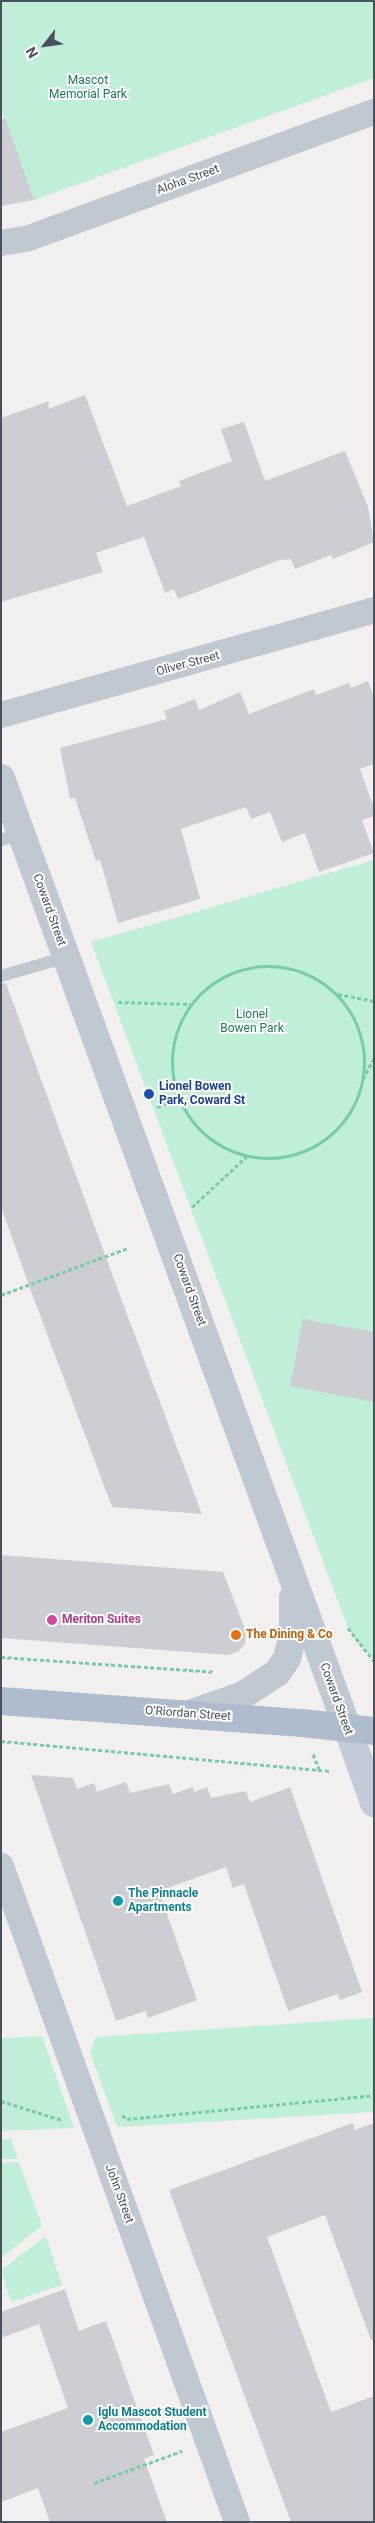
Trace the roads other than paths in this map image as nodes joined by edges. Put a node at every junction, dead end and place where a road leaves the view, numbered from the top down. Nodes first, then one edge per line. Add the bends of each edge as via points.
1 (374, 112) edge
2 (1, 243) edge
3 (374, 610) edge
4 (1, 715) edge
5 (1, 778) edge
6 (11, 837) edge
7 (67, 957) junction
8 (1, 976) edge
9 (290, 1574) junction
10 (1, 1701) edge
11 (190, 1714) junction
12 (347, 1727) junction
13 (374, 1731) edge
14 (374, 1804) edge
15 (1, 1866) edge
16 (237, 2522) edge

1 - 2 street, Aloha Street via 29,238
3 - 4 street, Oliver Street
5 - 6 street, Coward Street
6 - 7 street, Coward Street
7 - 8 lane
7 - 9 street, Coward Street
9 - 11 street via 293,1635 282,1666 253,1690
9 - 12 street, Coward Street
10 - 11 main road, O'Riordan Street
11 - 12 main road, O'Riordan Street
12 - 13 main road, O'Riordan Street
12 - 14 main road, Coward Street
15 - 16 street, John Street

